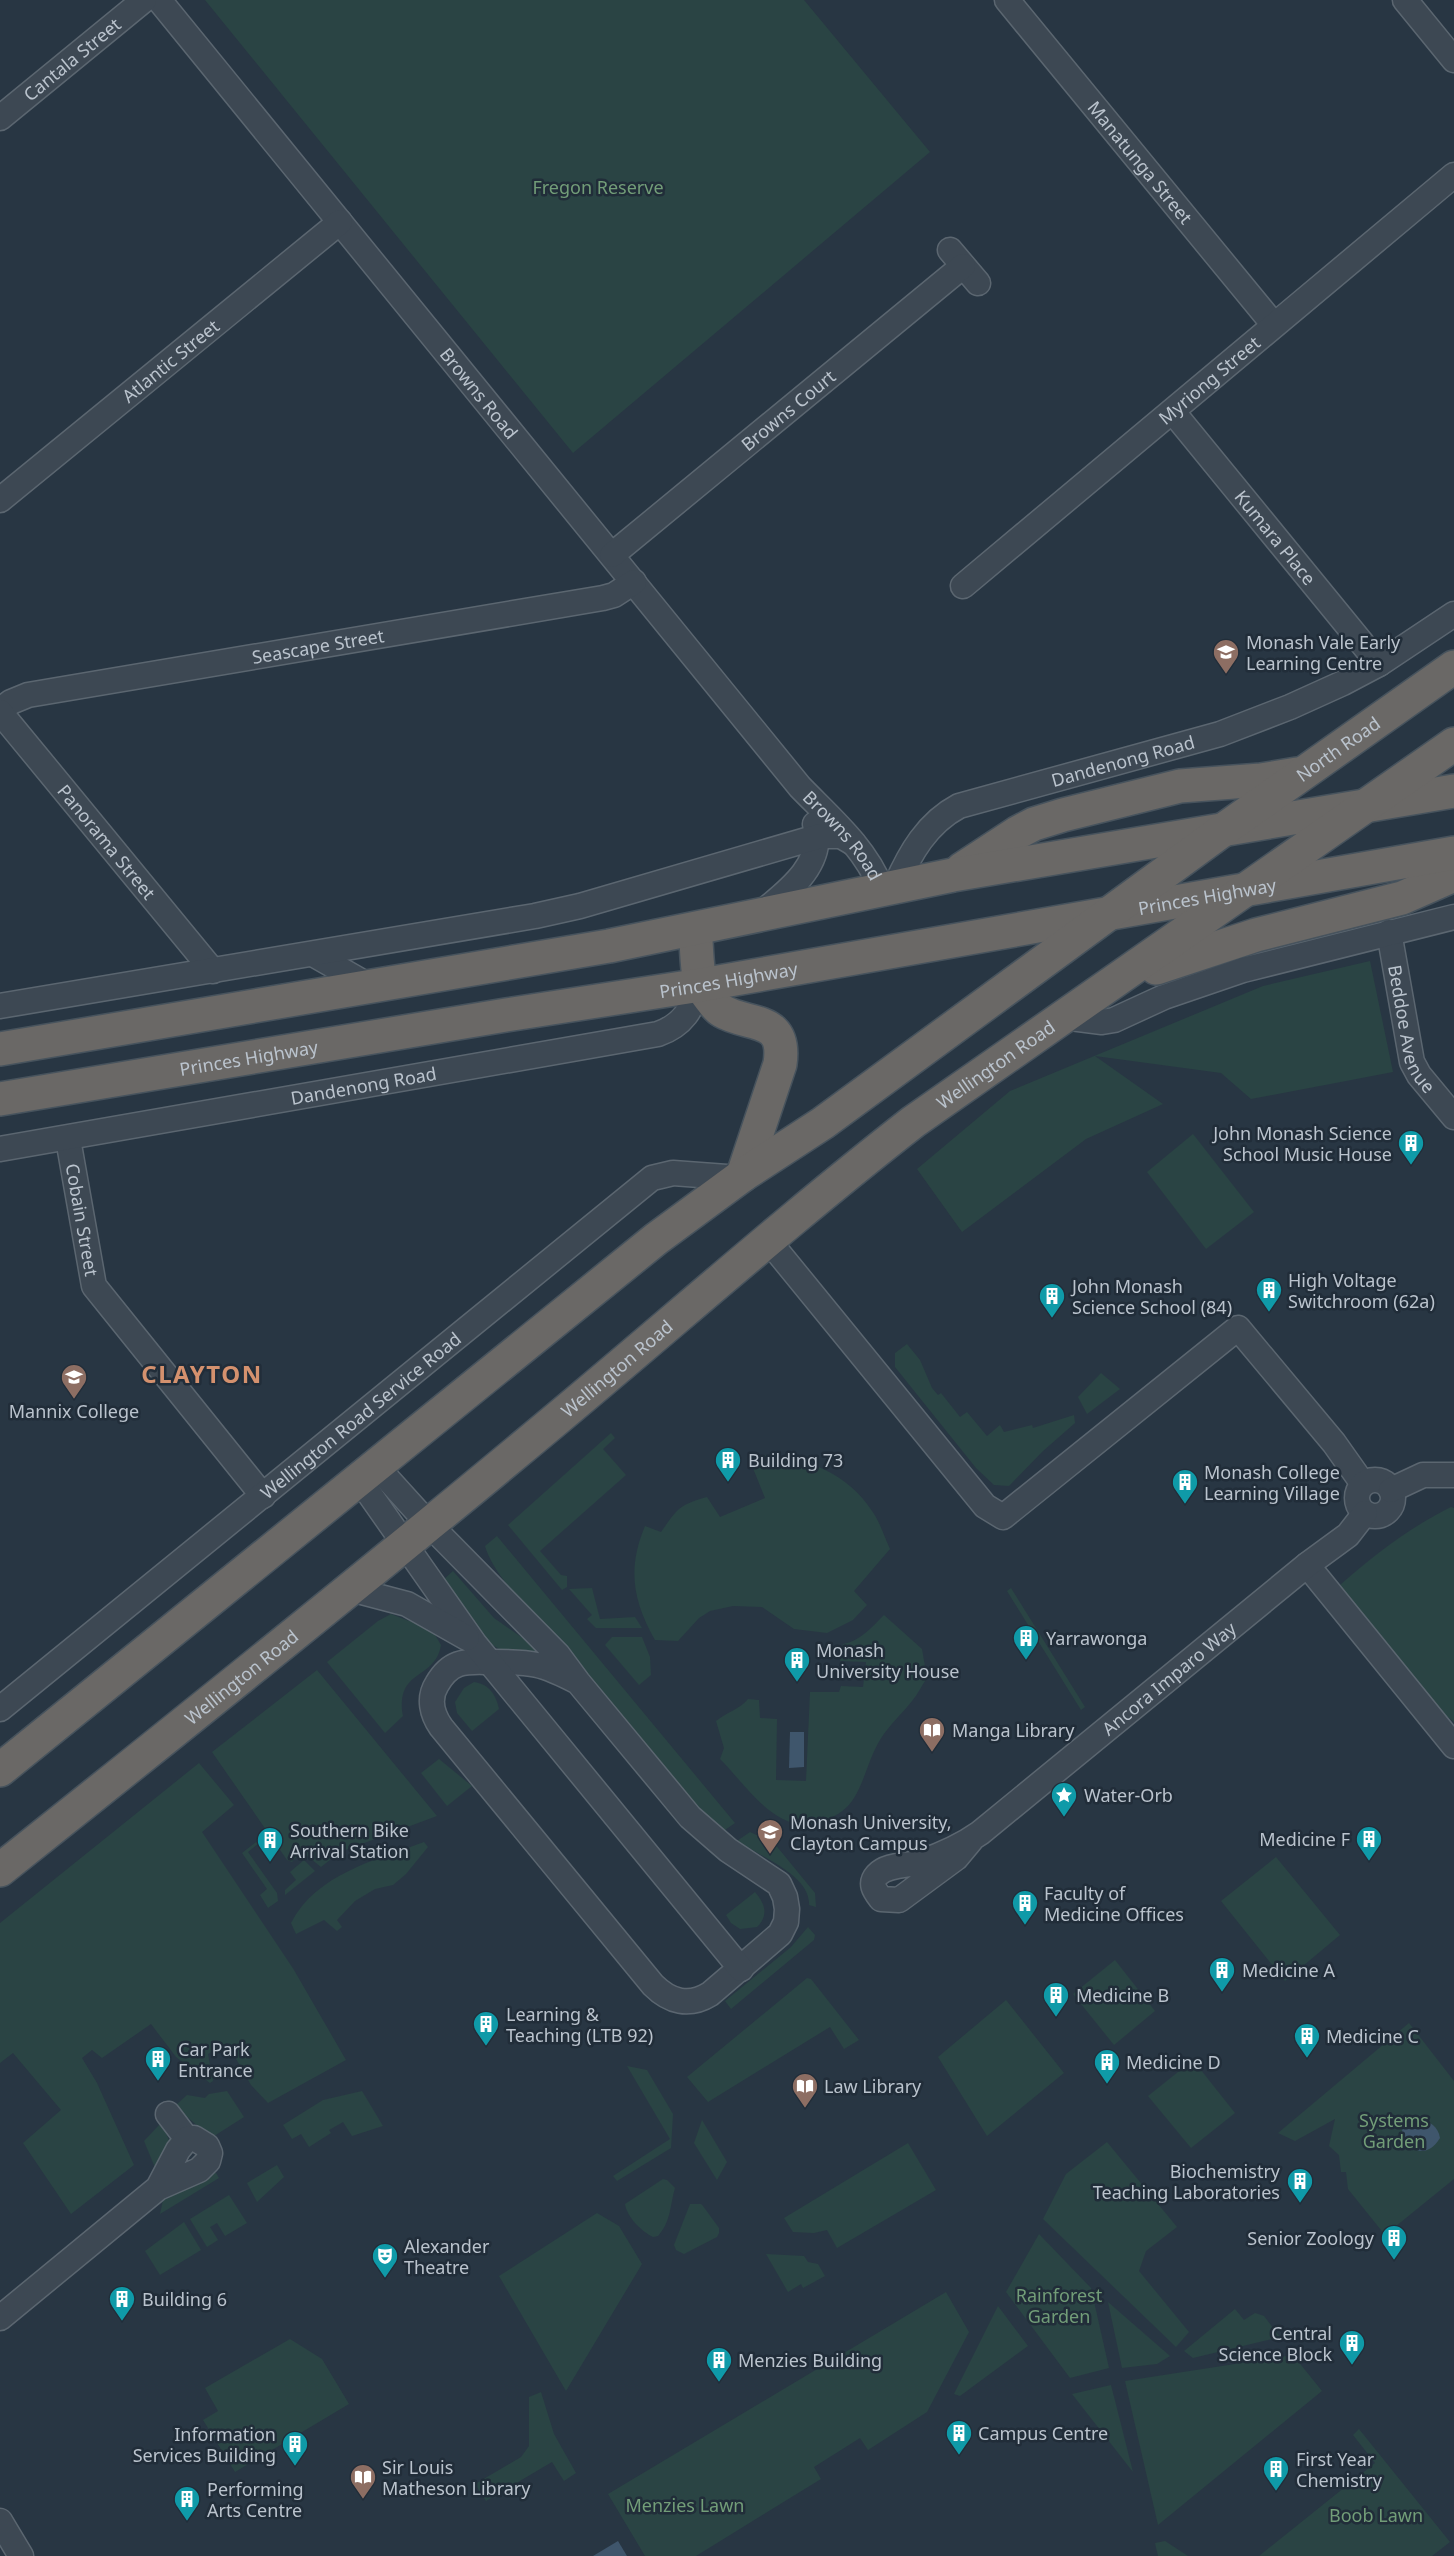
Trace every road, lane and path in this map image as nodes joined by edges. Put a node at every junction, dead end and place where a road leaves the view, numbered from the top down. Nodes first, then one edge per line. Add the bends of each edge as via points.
1 (144, 0) edge
2 (159, 0) edge
3 (1007, 0) edge
4 (1405, 0) edge
5 (1454, 60) edge
6 (0, 118) edge
7 (1454, 175) edge
8 (340, 222) junction
9 (964, 266) dead end
10 (1274, 325) junction
11 (1173, 412) junction
12 (0, 500) edge
13 (612, 555) junction
14 (634, 582) junction
15 (963, 586) dead end
16 (1454, 614) edge
17 (1378, 664) junction
18 (1454, 667) edge
19 (0, 711) edge
20 (1454, 744) edge
21 (1303, 773) junction
22 (800, 787) junction
23 (1454, 791) edge
24 (1368, 806) junction
25 (1223, 830) junction
26 (816, 837) junction
27 (854, 843) junction
28 (1454, 853) edge
29 (953, 875) junction
30 (1454, 875) edge
31 (888, 887) junction
32 (1248, 889) junction
33 (1113, 911) junction
34 (758, 915) junction
35 (1454, 918) edge
36 (695, 929) junction
37 (1389, 932) junction
38 (313, 954) junction
39 (213, 971) junction
40 (701, 985) junction
41 (371, 987) junction
42 (1107, 987) junction
43 (0, 1006) edge
44 (1064, 1017) junction
45 (0, 1049) edge
46 (0, 1099) edge
47 (1454, 1117) edge
48 (68, 1138) junction
49 (0, 1149) edge
50 (742, 1177) junction
51 (768, 1240) junction
52 (367, 1472) junction
53 (1454, 1475) edge
54 (1363, 1484) junction
55 (1391, 1490) junction
56 (262, 1496) junction
57 (1365, 1513) junction
58 (430, 1525) junction
59 (405, 1545) junction
60 (1307, 1565) junction
61 (350, 1589) junction
62 (474, 1643) junction
63 (490, 1662) junction
64 (578, 1682) junction
65 (4, 1697) edge
66 (33, 1744) junction
67 (1454, 1746) edge
68 (0, 1770) edge
69 (0, 1779) edge
70 (971, 1840) dead end
71 (0, 1870) edge
72 (741, 1969) junction
73 (168, 2114) dead end
74 (2, 2315) edge
75 (0, 2521) edge
76 (13, 2553) edge

1 - 6 street, Cantala Street
2 - 8 street, Browns Road
3 - 10 street, Manatunga Street
4 - 5 street
7 - 10 street, Myriong Street
8 - 12 street, Atlantic Street
8 - 13 street, Browns Road
9 - 13 street, Browns Court
10 - 11 street, Myriong Street
11 - 15 street, Myriong Street
11 - 17 street, Kumara Place
13 - 14 street, Browns Road
14 - 19 street, Seascape Street via 603,598 28,695
14 - 22 street, Browns Road
16 - 17 street
17 - 31 street, Dandenong Road via 1290,707 1220,734 959,806 928,830
18 - 21 highway, North Road
19 - 39 street, Panorama Street
20 - 24 highway
21 - 25 highway, North Road
21 - 29 highway via 1180,786 1063,815 1017,833
22 - 26 street, Browns Road via 815,824
22 - 27 street, Browns Road
23 - 24 highway
24 - 25 highway
24 - 32 highway
25 - 29 highway
25 - 33 highway
26 - 27 street via 838,835
26 - 34 street, Browns Road via 813,856 804,873
26 - 38 street via 580,906
27 - 31 street, Browns Road
28 - 32 highway, Princes Highway
29 - 31 highway
30 - 42 highway via 1402,898 1209,948
31 - 34 highway
32 - 33 highway, Princes Highway
32 - 42 highway, Wellington Road
33 - 40 highway, Princes Highway
33 - 50 highway via 823,1123
34 - 36 highway
35 - 37 street
36 - 40 highway
36 - 41 highway
37 - 44 street via 1212,980 1114,1020 1102,1023
37 - 47 street, Beddoe Avenue via 1412,1062
38 - 39 street
38 - 41 street
39 - 43 street
40 - 46 highway, Princes Highway
40 - 48 street, Dandenong Road via 682,1021 658,1035
40 - 50 highway via 721,1011 771,1029 781,1048 780,1064
41 - 45 highway
42 - 44 highway, Wellington Road
44 - 51 highway, Wellington Road via 913,1122
48 - 49 street, Dandenong Road
48 - 56 street, Cobain Street via 94,1286
50 - 52 highway via 625,1263
50 - 56 street, Wellington Road Service Road via 673,1173 652,1178
51 - 54 street via 985,1506 1002,1517 1238,1328 1334,1443
51 - 58 highway, Wellington Road
52 - 58 street
52 - 59 street
52 - 66 highway
53 - 55 street via 1423,1475
54 - 55 street via 1377,1480
54 - 57 street via 1357,1497
55 - 57 street via 1393,1500 1387,1511 1375,1516
56 - 65 street, Wellington Road Service Road
57 - 60 street, Ancora Imparo Way via 1347,1535
58 - 59 highway, Wellington Road
58 - 64 street via 553,1649
59 - 61 highway, Wellington Road
59 - 62 street
60 - 67 street
60 - 70 street, Ancora Imparo Way
61 - 62 street via 407,1604
61 - 71 highway, Wellington Road
62 - 63 street
63 - 64 street via 538,1664
63 - 72 street
63 - 72 street via 469,1660 456,1665 438,1682 432,1698 435,1719 489,1787 661,1992 676,2001 694,2002
64 - 72 street via 690,1817 781,1887 787,1905 782,1930 775,1941
66 - 68 highway
66 - 69 highway
73 - 74 street via 187,2139 194,2138 207,2146 208,2161 198,2170 158,2188
75 - 76 street

